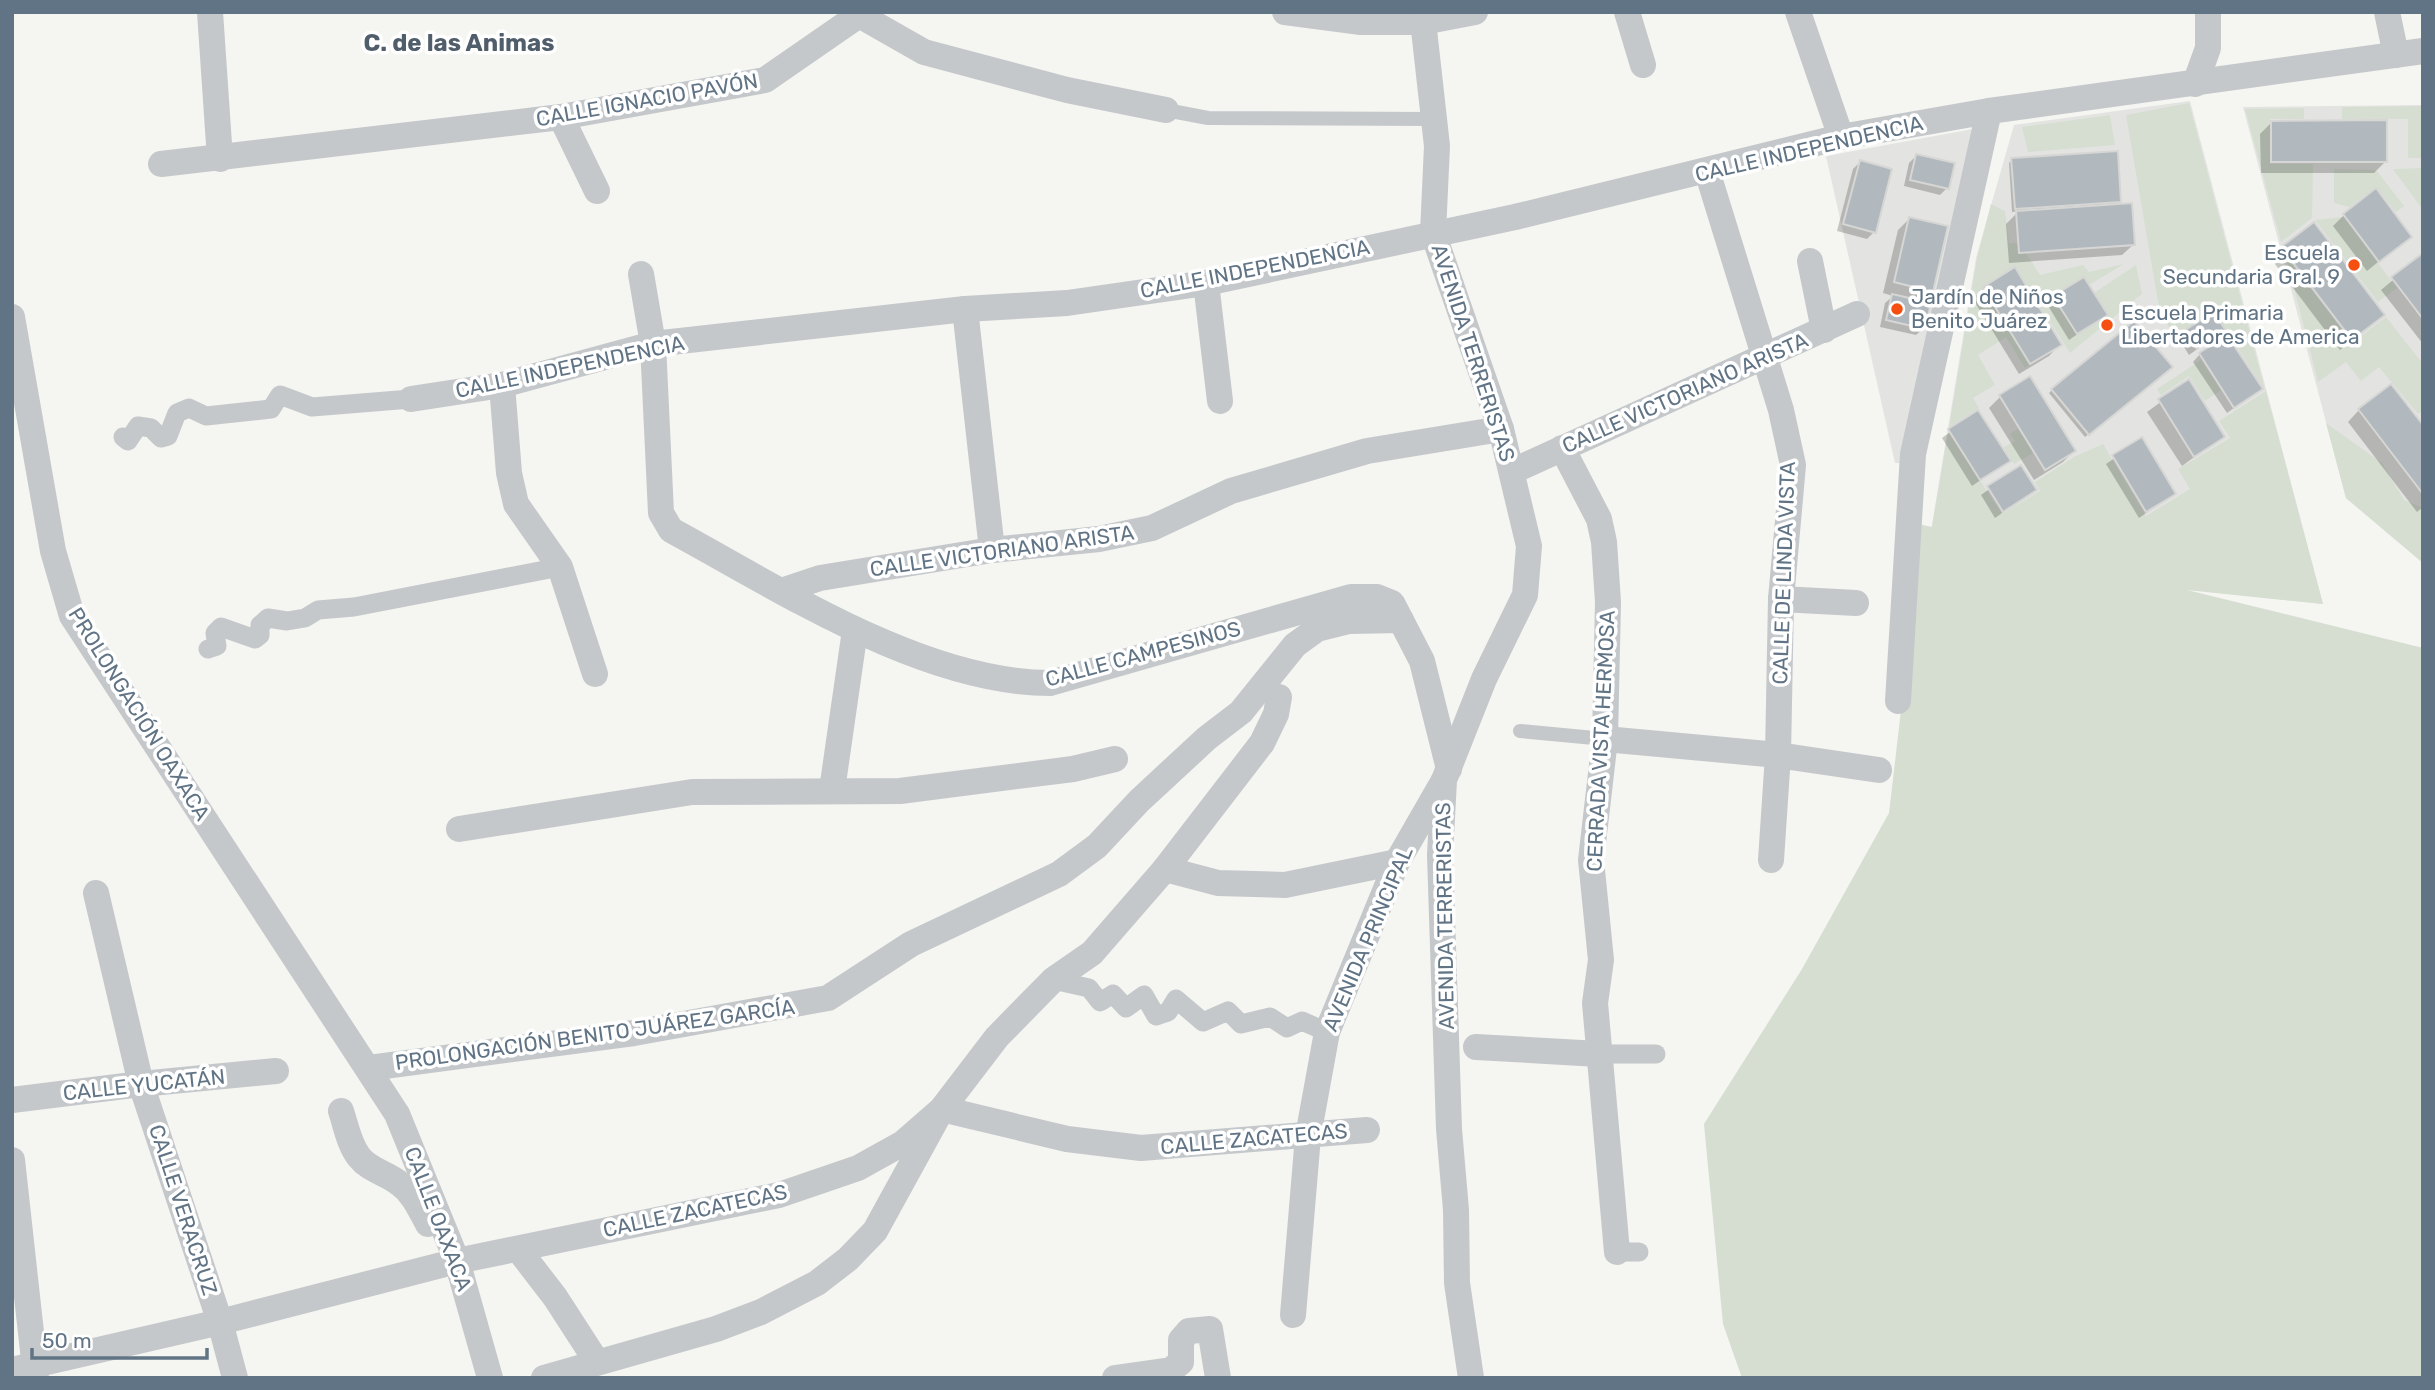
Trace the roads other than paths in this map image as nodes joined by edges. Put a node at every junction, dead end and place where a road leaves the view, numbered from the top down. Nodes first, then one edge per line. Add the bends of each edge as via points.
1 (210, 12) edge
2 (1285, 12) edge
3 (1475, 12) edge
4 (1627, 12) edge
5 (1798, 12) edge
6 (2208, 12) edge
7 (2387, 12) edge
8 (1423, 17) edge
9 (2423, 51) edge
10 (2396, 55) junction
11 (1643, 65) dead end
12 (2195, 84) junction
13 (1166, 110) joint
14 (1989, 111) junction
15 (561, 117) junction
16 (1434, 119) junction
17 (1842, 137) junction
18 (220, 159) junction
19 (161, 164) dead end
20 (1707, 171) junction
21 (597, 191) dead end
22 (1433, 233) junction
23 (1810, 261) dead end
24 (641, 274) dead end
25 (1206, 283) junction
26 (965, 309) junction
27 (1857, 314) dead end
28 (12, 317) edge
29 (1824, 330) junction
30 (653, 344) junction
31 (1765, 357) junction
32 (502, 385) junction
33 (411, 399) joint
34 (1220, 401) dead end
35 (1501, 429) junction
36 (123, 437) dead end
37 (1562, 448) junction
38 (1513, 471) junction
39 (992, 551) junction
40 (560, 567) junction
41 (783, 590) junction
42 (1781, 599) junction
43 (1856, 603) dead end
44 (1401, 620) junction
45 (855, 630) junction
46 (208, 649) dead end
47 (595, 674) dead end
48 (1279, 697) dead end
49 (1898, 701) dead end
50 (1520, 731) dead end
51 (1605, 739) junction
52 (1778, 755) junction
53 (1115, 759) dead end
54 (1879, 770) dead end
55 (1446, 775) junction
56 (832, 790) junction
57 (459, 829) dead end
58 (1771, 860) dead end
59 (1397, 862) junction
60 (1165, 869) junction
61 (96, 893) dead end
62 (1053, 981) junction
63 (1327, 1032) junction
64 (1476, 1047) dead end
65 (1599, 1054) junction
66 (1656, 1054) dead end
67 (369, 1068) junction
68 (276, 1072) dead end
69 (141, 1084) junction
70 (12, 1100) edge
71 (942, 1110) junction
72 (341, 1111) dead end
73 (1367, 1130) dead end
74 (1308, 1136) junction
75 (12, 1160) edge
76 (518, 1249) junction
77 (1628, 1252) dead end
78 (451, 1263) junction
79 (1293, 1315) dead end
80 (220, 1322) junction
81 (597, 1362) junction
82 (28, 1371) edge
83 (234, 1378) edge
84 (490, 1378) edge
85 (544, 1378) edge
86 (1115, 1378) edge
87 (1218, 1378) edge
88 (1471, 1378) edge

1 - 18 street
2 - 8 street via 1361,22
3 - 8 street
4 - 11 street
5 - 17 street
6 - 12 street via 2208,48
7 - 10 street
8 - 16 street
9 - 10 street, CALLE INDEPENDENCIA
10 - 12 street, CALLE INDEPENDENCIA
12 - 14 street, CALLE INDEPENDENCIA
13 - 15 street, CALLE IGNACIO PAVÓN via 1067,90 924,52 859,15 765,80
13 - 16 lane, CALLE IGNACIO PAVÓN via 1208,118
14 - 17 street, CALLE INDEPENDENCIA
14 - 49 street via 1913,454
15 - 18 street, CALLE IGNACIO PAVÓN
15 - 21 street
16 - 22 street
17 - 20 street, CALLE INDEPENDENCIA
18 - 19 street, CALLE IGNACIO PAVÓN
20 - 22 street, CALLE INDEPENDENCIA via 1516,218
20 - 31 street, CALLE DE LINDA VISTA
22 - 25 street, CALLE INDEPENDENCIA
22 - 35 street, AVENIDA TERRERISTAS
23 - 29 street
24 - 30 street, CALLE CAMPESINOS
25 - 26 street, CALLE INDEPENDENCIA via 1067,303
25 - 34 street
26 - 30 street, CALLE INDEPENDENCIA
26 - 39 street
27 - 29 street, CALLE VICTORIANO ARISTA
28 - 67 street, PROLONGACIÓN OAXACA via 53,551 72,616
29 - 31 street, CALLE VICTORIANO ARISTA
30 - 32 street, CALLE INDEPENDENCIA
30 - 41 street, CALLE CAMPESINOS via 661,513 671,530
31 - 37 street, CALLE VICTORIANO ARISTA
31 - 42 street, CALLE DE LINDA VISTA via 1793,465
32 - 33 street, CALLE INDEPENDENCIA
32 - 40 street via 516,504
33 - 36 street, CALLE INDEPENDENCIA via 312,407 280,395 271,409 206,416 189,408 177,413 168,436 161,438 138,426 128,441
35 - 38 street, AVENIDA TERRERISTAS
35 - 39 street, CALLE VICTORIANO ARISTA via 1367,451 1231,491 1152,528
37 - 38 street, CALLE VICTORIANO ARISTA
37 - 51 street, CERRADA VISTA HERMOSA via 1599,519 1604,542 1608,602
38 - 55 street, AVENIDA TERRERISTAS via 1529,546 1525,595 1484,679
39 - 41 street, CALLE VICTORIANO ARISTA via 820,578
40 - 46 street via 318,610 296,620 268,618 255,639 221,627 215,633 218,646
40 - 47 street
41 - 45 street, CALLE CAMPESINOS
42 - 43 street
42 - 52 street, CALLE DE LINDA VISTA
44 - 45 street, CALLE CAMPESINOS via 1392,603 1377,597 1351,597 1050,683 1020,683 941,662
44 - 55 street, CALLE CAMPESINOS via 1422,661
44 - 67 street, PROLONGACIÓN BENITO JUÁREZ GARCÍA via 1349,621 1317,629 1295,645 1241,712 1139,801 1097,846 1059,874 911,944 828,998 634,1033
45 - 56 street
48 - 60 street via 1262,744
50 - 51 lane
51 - 52 street
51 - 65 street, CERRADA VISTA HERMOSA via 1591,860 1601,960 1594,1003
52 - 54 street
52 - 58 street, CALLE DE LINDA VISTA
53 - 56 street via 1073,769 900,791
55 - 59 street, AVENIDA PRINCIPAL
55 - 88 street, AVENIDA TERRERISTAS via 1440,855 1449,1129 1457,1283
56 - 57 street via 692,792
59 - 60 street via 1285,885 1218,883
59 - 63 street, AVENIDA PRINCIPAL
60 - 62 street via 1092,953
61 - 69 street, CALLE VERACRUZ
62 - 63 street via 1089,988 1100,1002 1112,994 1126,1009 1144,995 1156,1016 1168,1012 1176,999 1203,1022 1228,1011 1241,1024 1270,1017 1287,1028 1302,1021
62 - 71 street via 997,1037
63 - 74 street, AVENIDA PRINCIPAL
64 - 65 street
65 - 66 street
65 - 77 street, CERRADA VISTA HERMOSA
67 - 78 street, CALLE OAXACA via 397,1114
68 - 69 street, CALLE YUCATÁN
69 - 70 street, CALLE YUCATÁN
69 - 80 street, CALLE VERACRUZ
71 - 74 street, CALLE ZACATECAS via 1068,1139 1141,1148
71 - 76 street, CALLE ZACATECAS via 902,1143 858,1168 779,1195
71 - 81 street via 876,1231 817,1283 716,1329
72 - 78 street via 359,1157 412,1195
73 - 74 street, CALLE ZACATECAS
74 - 79 street, AVENIDA PRINCIPAL
75 - 82 street
76 - 78 street, CALLE ZACATECAS
76 - 81 street
78 - 80 street, CALLE ZACATECAS
78 - 84 street, CALLE OAXACA
80 - 82 street, CALLE ZACATECAS
80 - 83 street, CALLE VERACRUZ
81 - 85 street
86 - 87 street via 1171,1370 1181,1362 1181,1340 1189,1331 1210,1329

